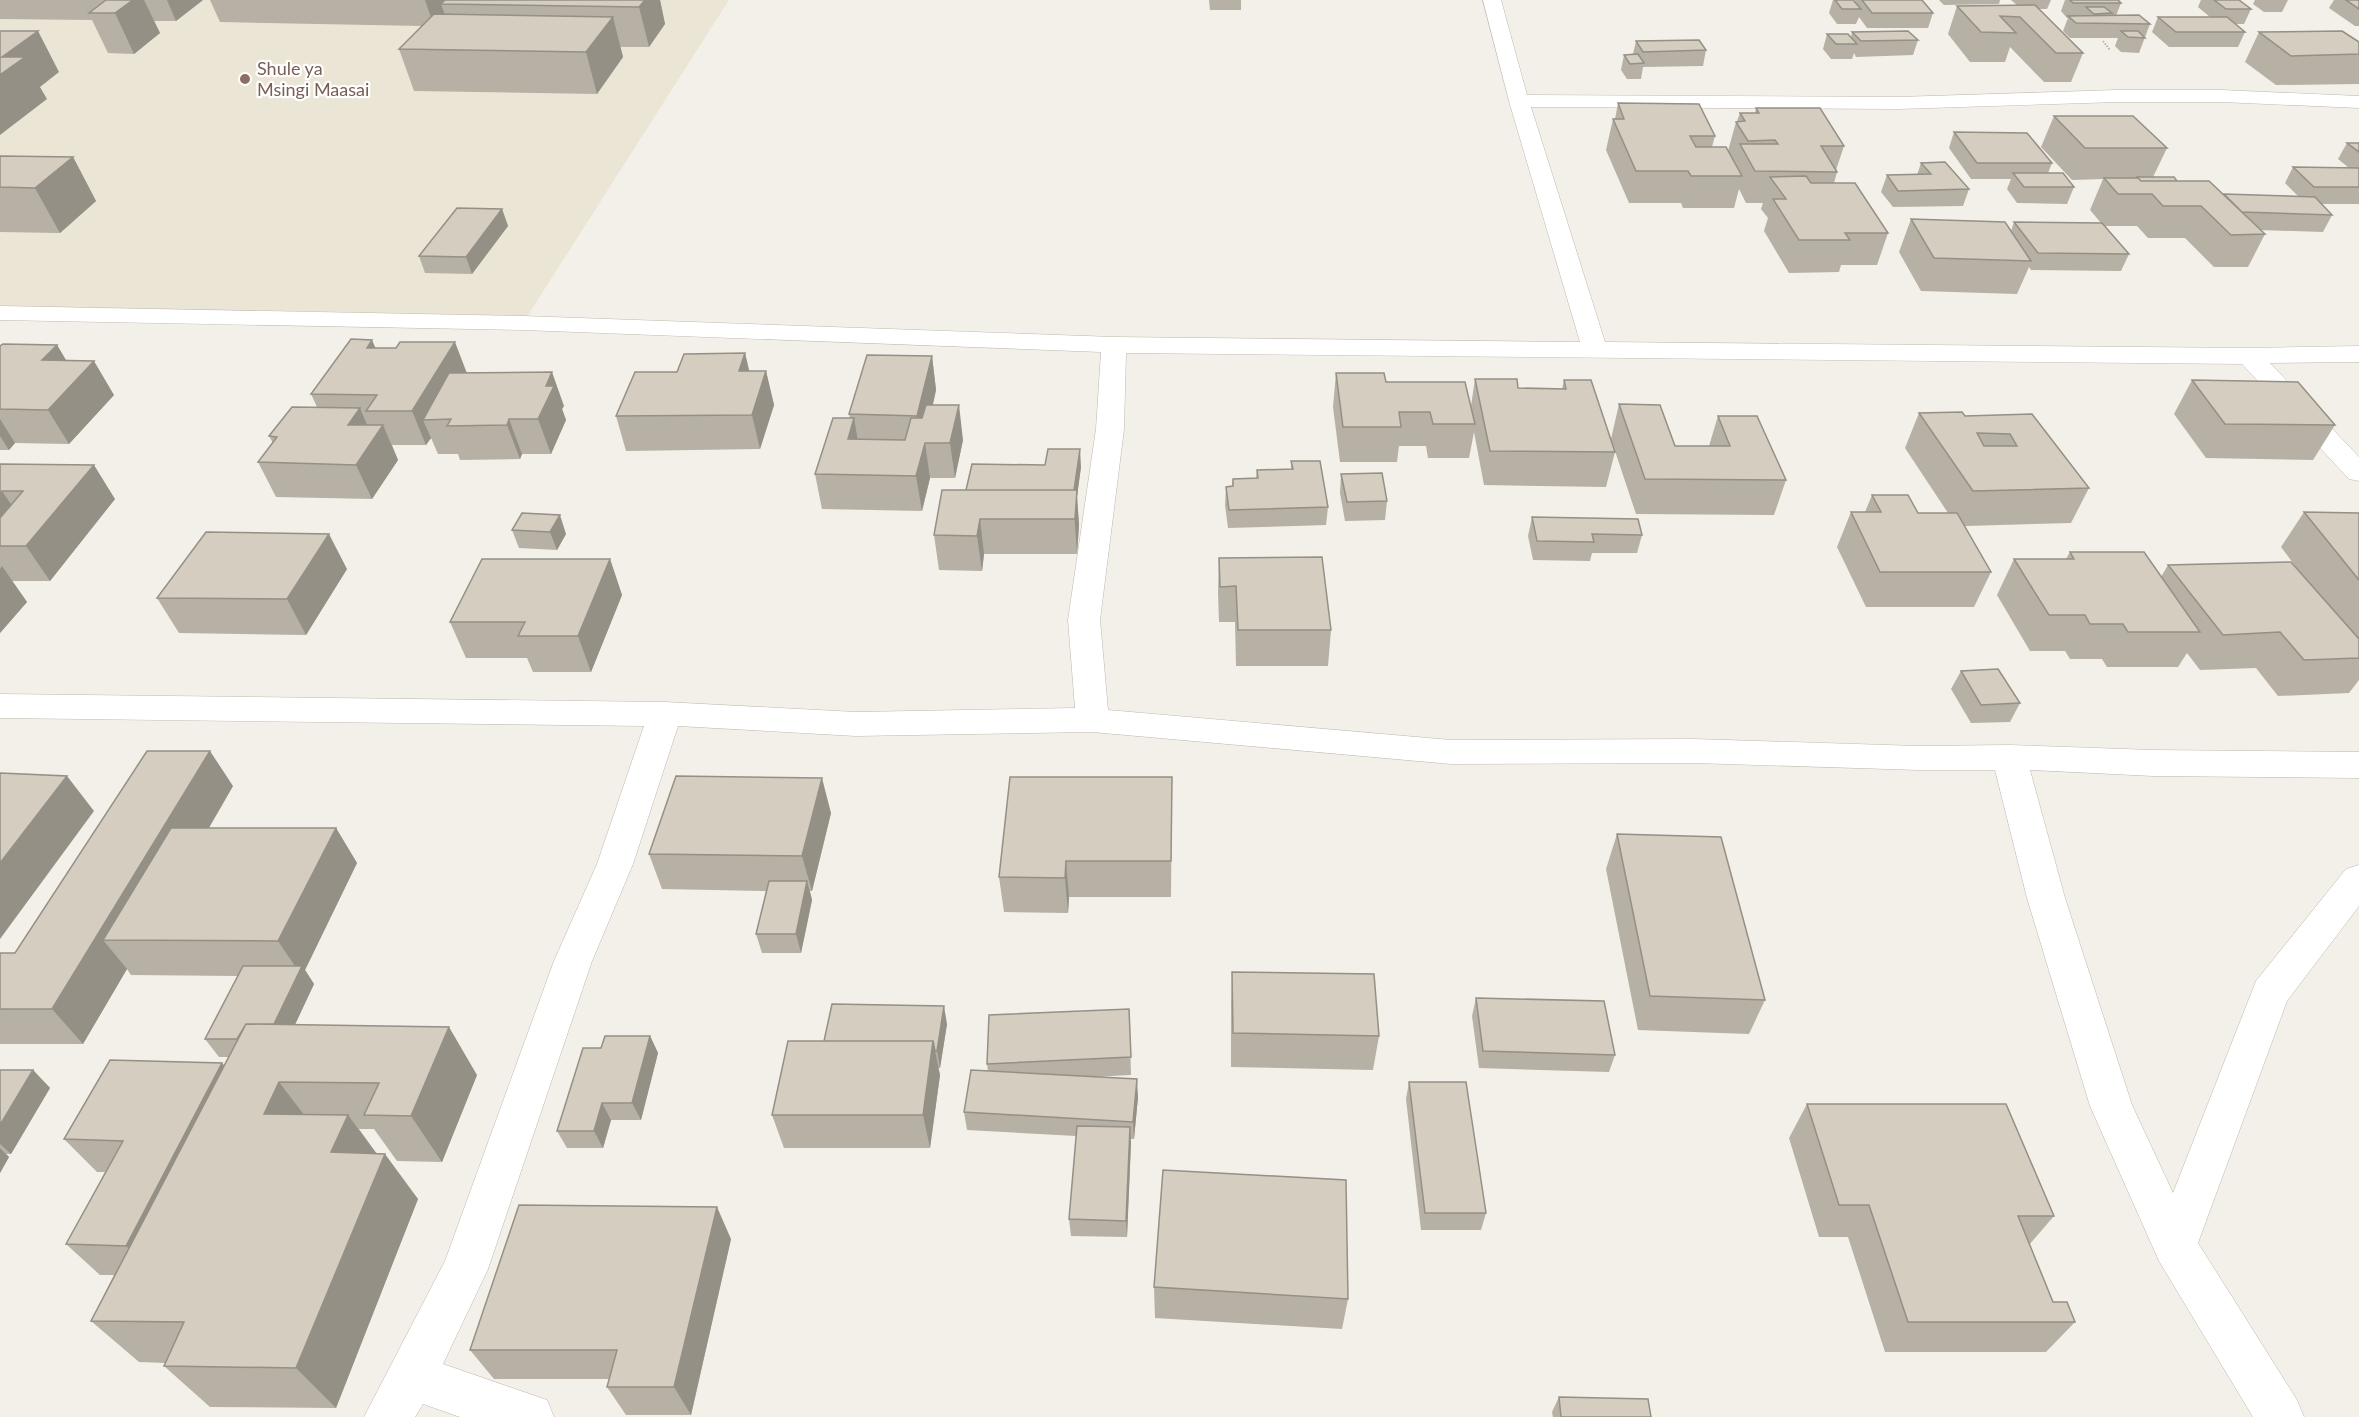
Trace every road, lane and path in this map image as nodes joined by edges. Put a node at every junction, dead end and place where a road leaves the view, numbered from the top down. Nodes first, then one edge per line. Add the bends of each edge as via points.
1 (1492, 0) edge
2 (1519, 101) junction
3 (2359, 102) edge
4 (0, 313) edge
5 (1114, 345) junction
6 (1595, 349) junction
7 (2359, 354) edge
8 (2249, 356) junction
9 (2359, 473) edge
10 (0, 706) edge
11 (664, 714) junction
12 (1092, 720) junction
13 (2008, 757) junction
14 (2359, 765) edge
15 (2359, 879) edge
16 (2175, 1246) junction
17 (412, 1377) junction
18 (388, 1417) edge
19 (530, 1417) edge
20 (2280, 1417) edge

1 - 2 street
2 - 3 street via 1899,104 2221,96
2 - 6 street
4 - 5 street via 523,323
5 - 6 street
5 - 12 street via 1110,429 1084,620
6 - 8 street
7 - 8 street
8 - 9 street
10 - 11 street
11 - 12 street via 856,724
11 - 17 street via 615,864 573,962 465,1269
12 - 13 street via 1451,752 1694,751
13 - 14 street
13 - 16 street via 2046,898 2111,1106
15 - 16 street via 2270,993
16 - 20 street
17 - 18 street
17 - 19 street

